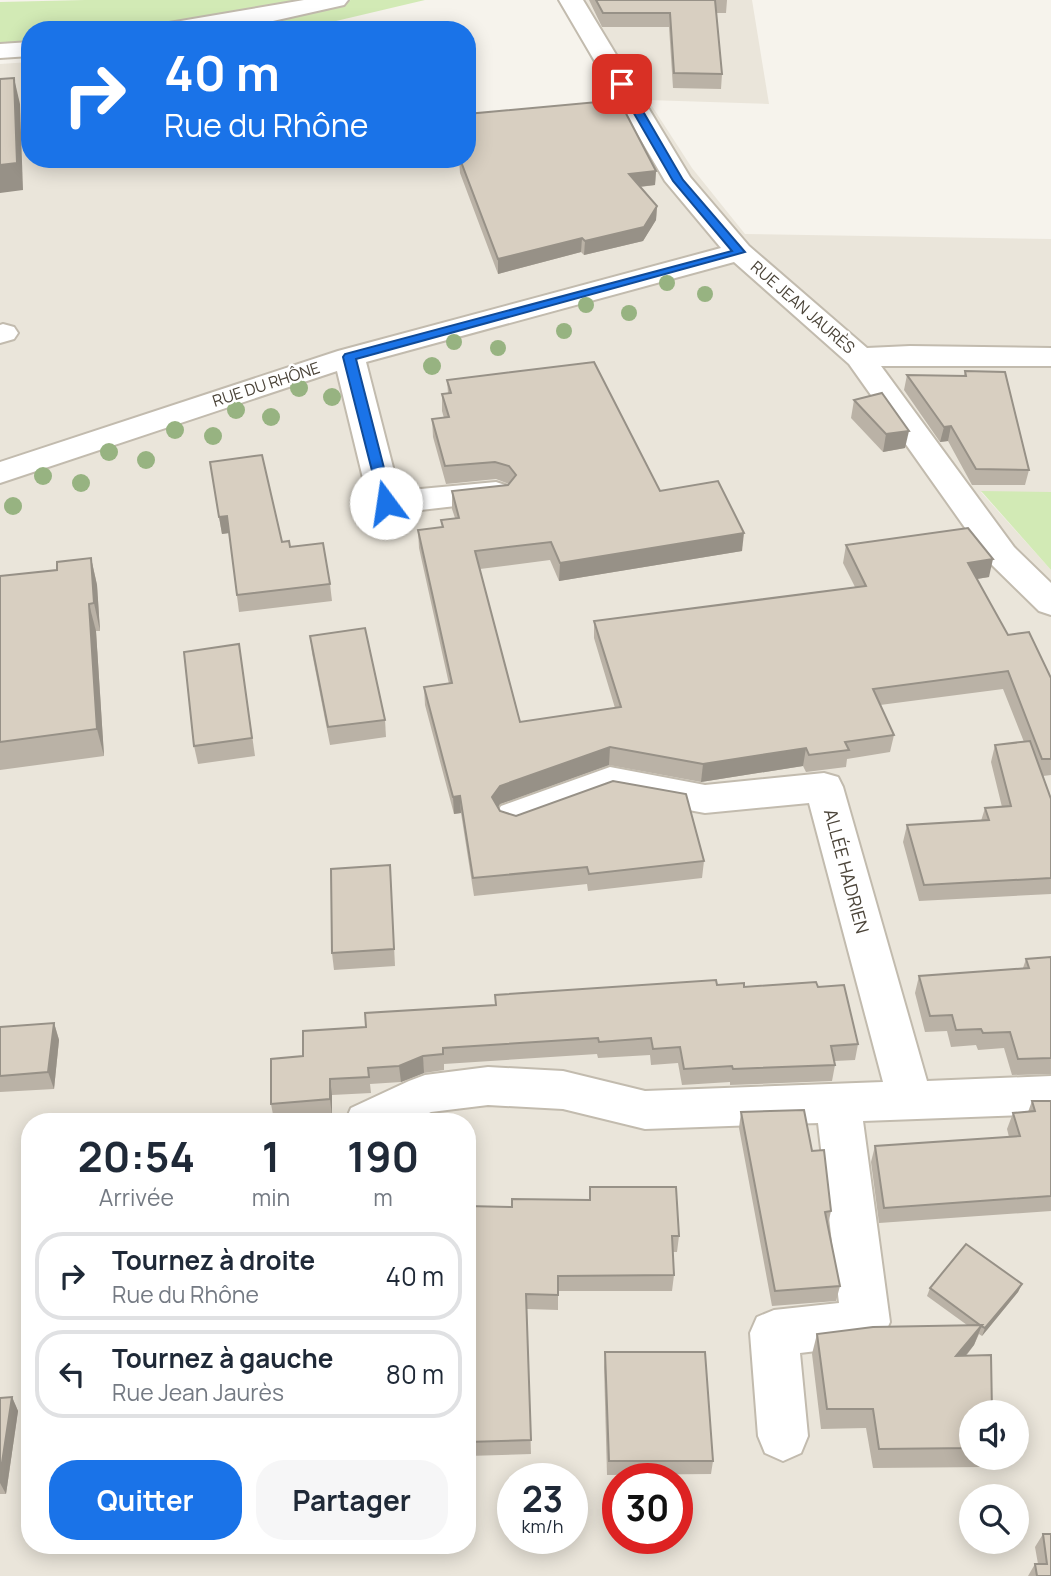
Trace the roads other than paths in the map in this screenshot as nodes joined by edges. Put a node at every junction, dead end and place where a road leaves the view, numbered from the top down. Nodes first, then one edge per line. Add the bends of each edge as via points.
1 (336, 0) edge
2 (571, 0) edge
3 (230, 21) edge
4 (21, 50) edge
5 (0, 51) edge
6 (739, 252) junction
7 (349, 357) junction
8 (1051, 357) edge
9 (860, 358) junction
10 (0, 473) edge
11 (496, 493) edge
12 (1051, 603) edge
13 (515, 816) edge
14 (1051, 1095) edge
15 (910, 1100) junction
16 (838, 1103) junction
17 (386, 1113) edge
18 (783, 1436) dead end

1 - 3 street
2 - 6 street, RUE JEAN JAURÈS via 678,181
4 - 5 street
6 - 7 street, RUE DU RHÔNE
6 - 9 street, RUE JEAN JAURÈS
7 - 10 street, RUE DU RHÔNE
7 - 11 street via 386,503
8 - 9 street
9 - 12 street, RUE JEAN JAURÈS via 1002,555
13 - 15 street, ALLÉE HADRIEN via 610,782 705,799 824,787
14 - 15 street
15 - 16 street
16 - 17 street via 645,1110 564,1090 488,1086 425,1094
16 - 18 street via 866,1322 774,1333

